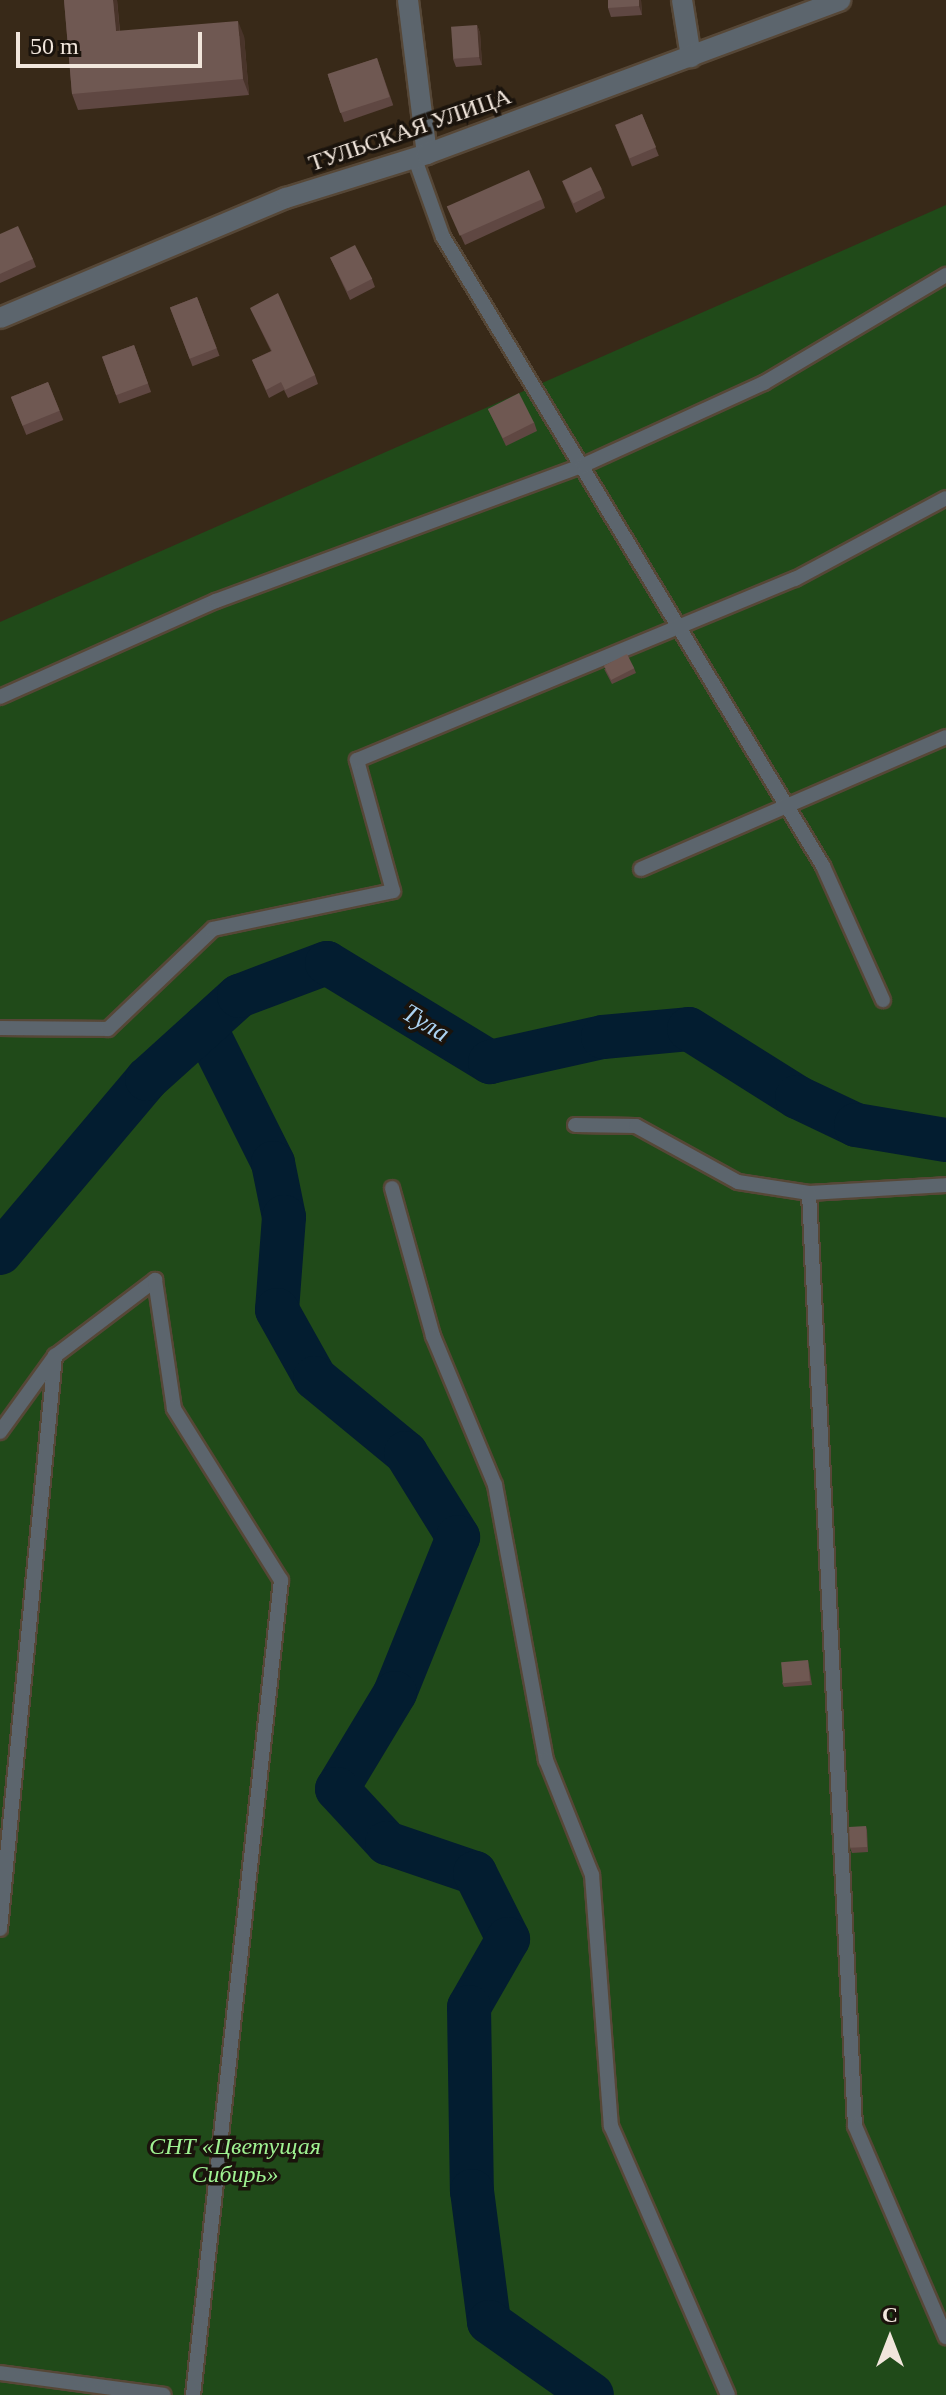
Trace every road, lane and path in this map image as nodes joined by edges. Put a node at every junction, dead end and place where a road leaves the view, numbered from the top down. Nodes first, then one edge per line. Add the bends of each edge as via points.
1 (408, 0) edge
2 (682, 0) edge
3 (840, 0) edge
4 (691, 57) junction
5 (421, 156) junction
6 (946, 275) edge
7 (0, 318) edge
8 (584, 465) junction
9 (946, 498) edge
10 (678, 623) junction
11 (0, 697) edge
12 (946, 737) edge
13 (787, 807) junction
14 (641, 869) dead end
15 (883, 1000) dead end
16 (0, 1028) edge
17 (575, 1125) dead end
18 (946, 1185) edge
19 (392, 1188) dead end
20 (809, 1193) junction
21 (55, 1356) junction
22 (0, 1432) edge
23 (0, 1929) edge
24 (946, 2337) edge
25 (0, 2373) edge
26 (164, 2395) edge
27 (193, 2395) edge
28 (728, 2395) edge

1 - 5 street
2 - 4 street
3 - 4 street, ТУЛЬСКАЯ УЛИЦА
4 - 5 street, ТУЛЬСКАЯ УЛИЦА
5 - 7 street, ТУЛЬСКАЯ УЛИЦА via 286,198
5 - 8 lane via 443,237
6 - 8 lane via 764,383
8 - 10 lane
8 - 11 lane via 216,601
9 - 10 lane via 795,579
10 - 13 lane
10 - 16 lane via 357,760 393,891 213,929 108,1029
12 - 13 lane
13 - 14 lane
13 - 15 lane via 823,866
17 - 20 lane via 636,1126 738,1182
18 - 20 lane
19 - 28 lane via 433,1336 495,1485 546,1760 592,1875 611,2126
20 - 24 lane via 855,2126
21 - 22 lane
21 - 23 lane
21 - 27 lane via 155,1280 174,1409 281,1580
25 - 26 lane

